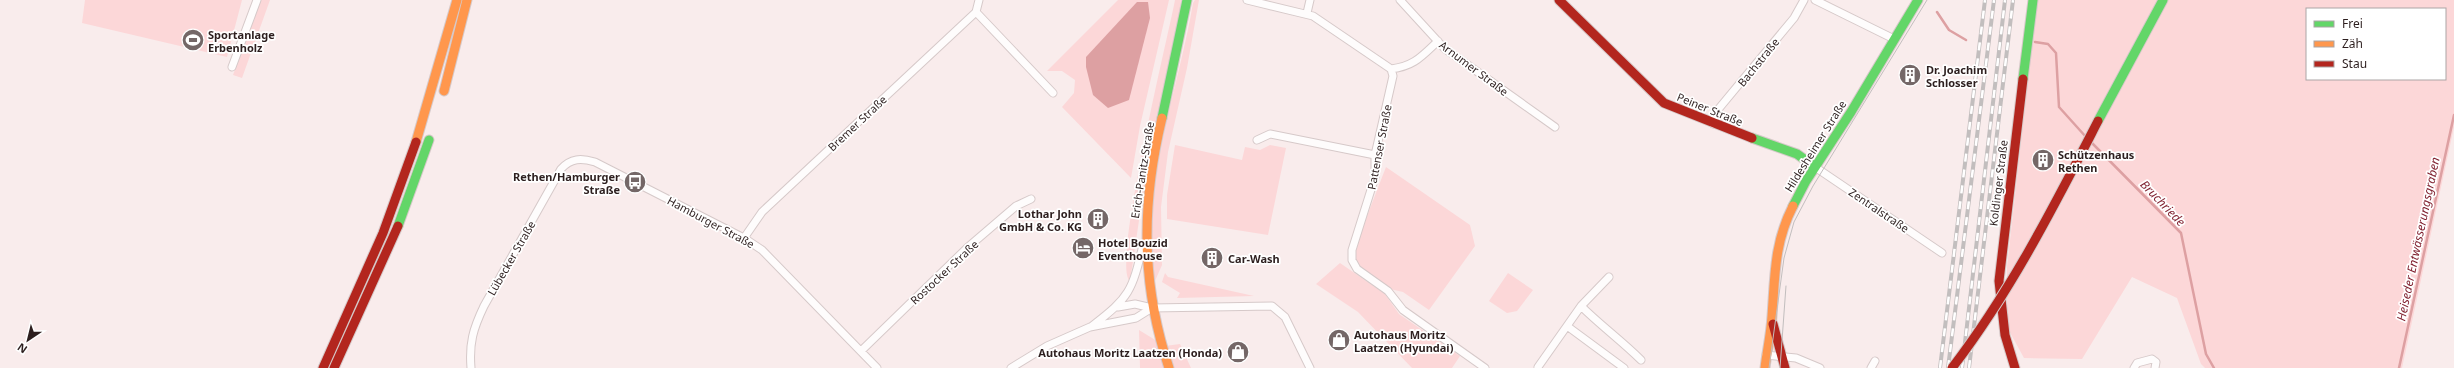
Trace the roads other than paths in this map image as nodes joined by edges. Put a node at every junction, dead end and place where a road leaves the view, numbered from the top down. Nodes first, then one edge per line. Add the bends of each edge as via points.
1 (258, 0) edge
2 (457, 0) edge
3 (467, 0) edge
4 (979, 0) edge
5 (1187, 0) edge
6 (1247, 0) edge
7 (1310, 0) edge
8 (1400, 0) edge
9 (1559, 0) edge
10 (1804, 0) edge
11 (1815, 0) edge
12 (1918, 0) edge
13 (2032, 0) edge
14 (2163, 0) edge
15 (976, 12) junction
16 (1308, 13) junction
17 (1894, 39) junction
18 (1438, 41) junction
19 (232, 67) dead end
20 (1391, 70) junction
21 (1053, 93) dead end
22 (442, 97) dead end
23 (1713, 124) junction
24 (1555, 127) dead end
25 (433, 128) dead end
26 (1257, 140) dead end
27 (1375, 155) junction
28 (575, 160) joint
29 (1815, 167) junction
30 (1031, 199) dead end
31 (1145, 237) junction
32 (744, 238) junction
33 (1942, 253) dead end
34 (1609, 277) dead end
35 (1118, 306) junction
36 (1582, 306) junction
37 (1152, 308) junction
38 (1772, 318) junction
39 (1567, 326) junction
40 (1090, 327) junction
41 (861, 351) junction
42 (1766, 355) junction
43 (1781, 356) junction
44 (1641, 360) dead end
45 (323, 368) edge
46 (334, 368) edge
47 (471, 368) edge
48 (877, 368) edge
49 (1011, 368) edge
50 (1169, 368) edge
51 (1310, 368) edge
52 (1485, 368) edge
53 (1537, 368) edge
54 (1624, 368) edge
55 (1765, 368) edge
56 (1785, 368) edge
57 (1820, 368) edge
58 (1952, 368) edge
59 (2013, 368) edge
60 (2134, 368) edge
61 (2155, 368) edge

1 - 19 street
2 - 45 main road via 419,140 379,243
3 - 22 main road
4 - 15 street
5 - 31 main road, Erich-Panitz-Straße via 1159,132
6 - 16 street
7 - 16 street
8 - 18 street, Arnumer Straße
9 - 23 main road, Peiner Straße via 1664,103
10 - 23 street, Bachstraße via 1794,18 1716,112
11 - 17 street
12 - 17 main road, Hildesheimer Straße
13 - 59 main road, Koldinger Straße via 1999,281 2004,336
14 - 58 main road, bridge via 2022,263 1994,309
15 - 21 street
15 - 32 street, Bremer Straße via 762,212
16 - 20 street
17 - 29 main road, Hildesheimer Straße via 1852,112
18 - 20 street via 1414,63
18 - 24 street, Arnumer Straße via 1482,76
20 - 27 street, Pattenser Straße via 1393,76
23 - 29 main road, Peiner Straße via 1796,154
25 - 46 main road via 405,209
26 - 27 street via 1270,134
27 - 52 street, Pattenser Straße via 1375,178 1352,250 1352,260 1357,269 1388,291 1403,310
28 - 32 street, Hamburger Straße via 595,162
28 - 47 street, Lübecker Straße via 566,163 561,169 484,306 469,346
29 - 33 street, Zentralstraße
29 - 38 main road, Hildesheimer Straße via 1791,207 1778,242 1773,279
30 - 41 street, Rostocker Straße via 1016,206 967,248
31 - 35 street via 1132,286
31 - 37 main road, Erich-Panitz-Straße via 1148,293
32 - 41 street, Hamburger Straße via 762,250
34 - 36 street
35 - 37 street via 1135,304
35 - 40 street
36 - 39 street
36 - 44 street via 1603,328
37 - 40 street via 1136,318
37 - 50 main road, Erich-Panitz-Straße
37 - 51 street via 1272,306 1285,317
38 - 42 main road, Hildesheimer Straße
38 - 43 main road, Hildesheimer Straße
39 - 53 street
39 - 54 street
40 - 49 street via 1048,346
41 - 48 street, Hamburger Straße
42 - 43 street
42 - 55 main road, Hildesheimer Straße
43 - 56 main road, Hildesheimer Straße
43 - 57 street via 1802,360
60 - 61 street via 2137,363 2152,359 2156,362

